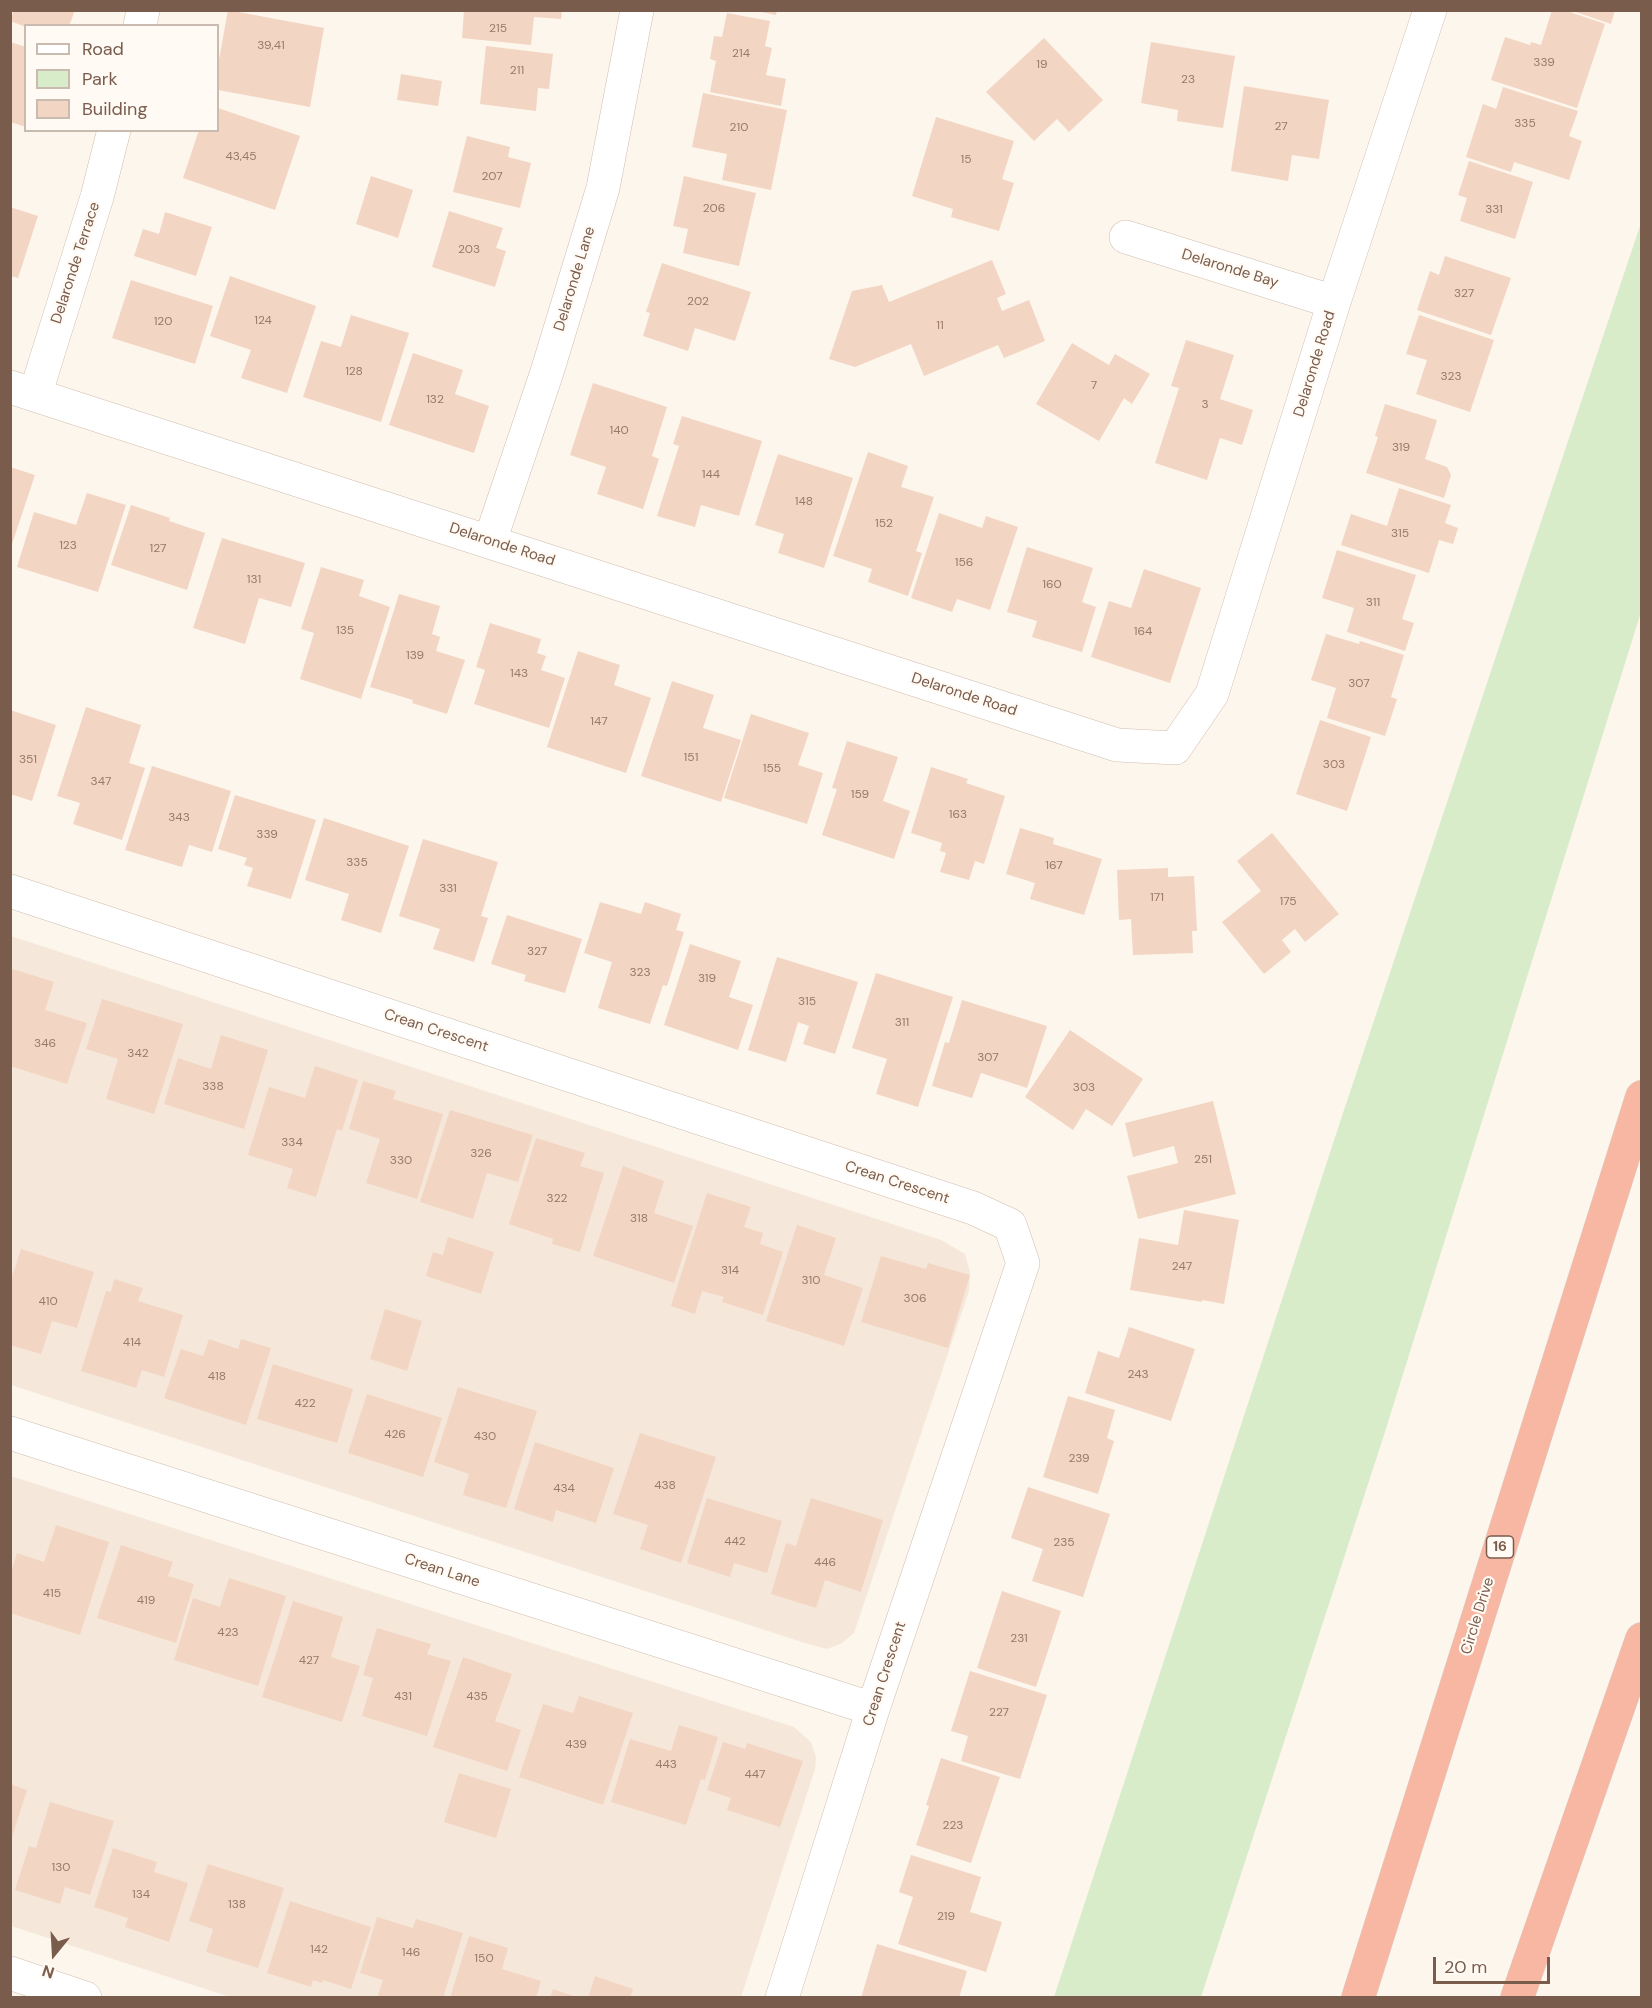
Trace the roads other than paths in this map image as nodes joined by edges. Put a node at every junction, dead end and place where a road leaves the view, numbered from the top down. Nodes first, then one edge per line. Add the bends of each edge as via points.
1 (637, 10) edge
2 (1430, 10) edge
3 (113, 132) edge
4 (1126, 237) dead end
5 (1334, 302) junction
6 (22, 391) edge
7 (490, 541) junction
8 (10, 891) edge
9 (1641, 1097) edge
10 (10, 1433) edge
11 (1641, 1639) edge
12 (873, 1709) junction
13 (10, 1973) edge
14 (85, 1998) edge
15 (782, 1998) edge
16 (1358, 1998) edge
17 (1517, 1998) edge

1 - 7 street, Delaronde Lane via 603,188
2 - 5 street, Delaronde Road
3 - 6 street, Delaronde Terrace via 97,197
4 - 5 street, Delaronde Bay
5 - 7 street, Delaronde Road via 1212,694 1175,748 1117,745
6 - 7 street, Delaronde Road
8 - 12 street, Crean Crescent via 973,1208 1010,1225 1023,1263
9 - 16 highway, Circle Drive / 16
10 - 12 street, Crean Lane
11 - 17 highway
12 - 15 street, Crean Crescent
13 - 14 street

